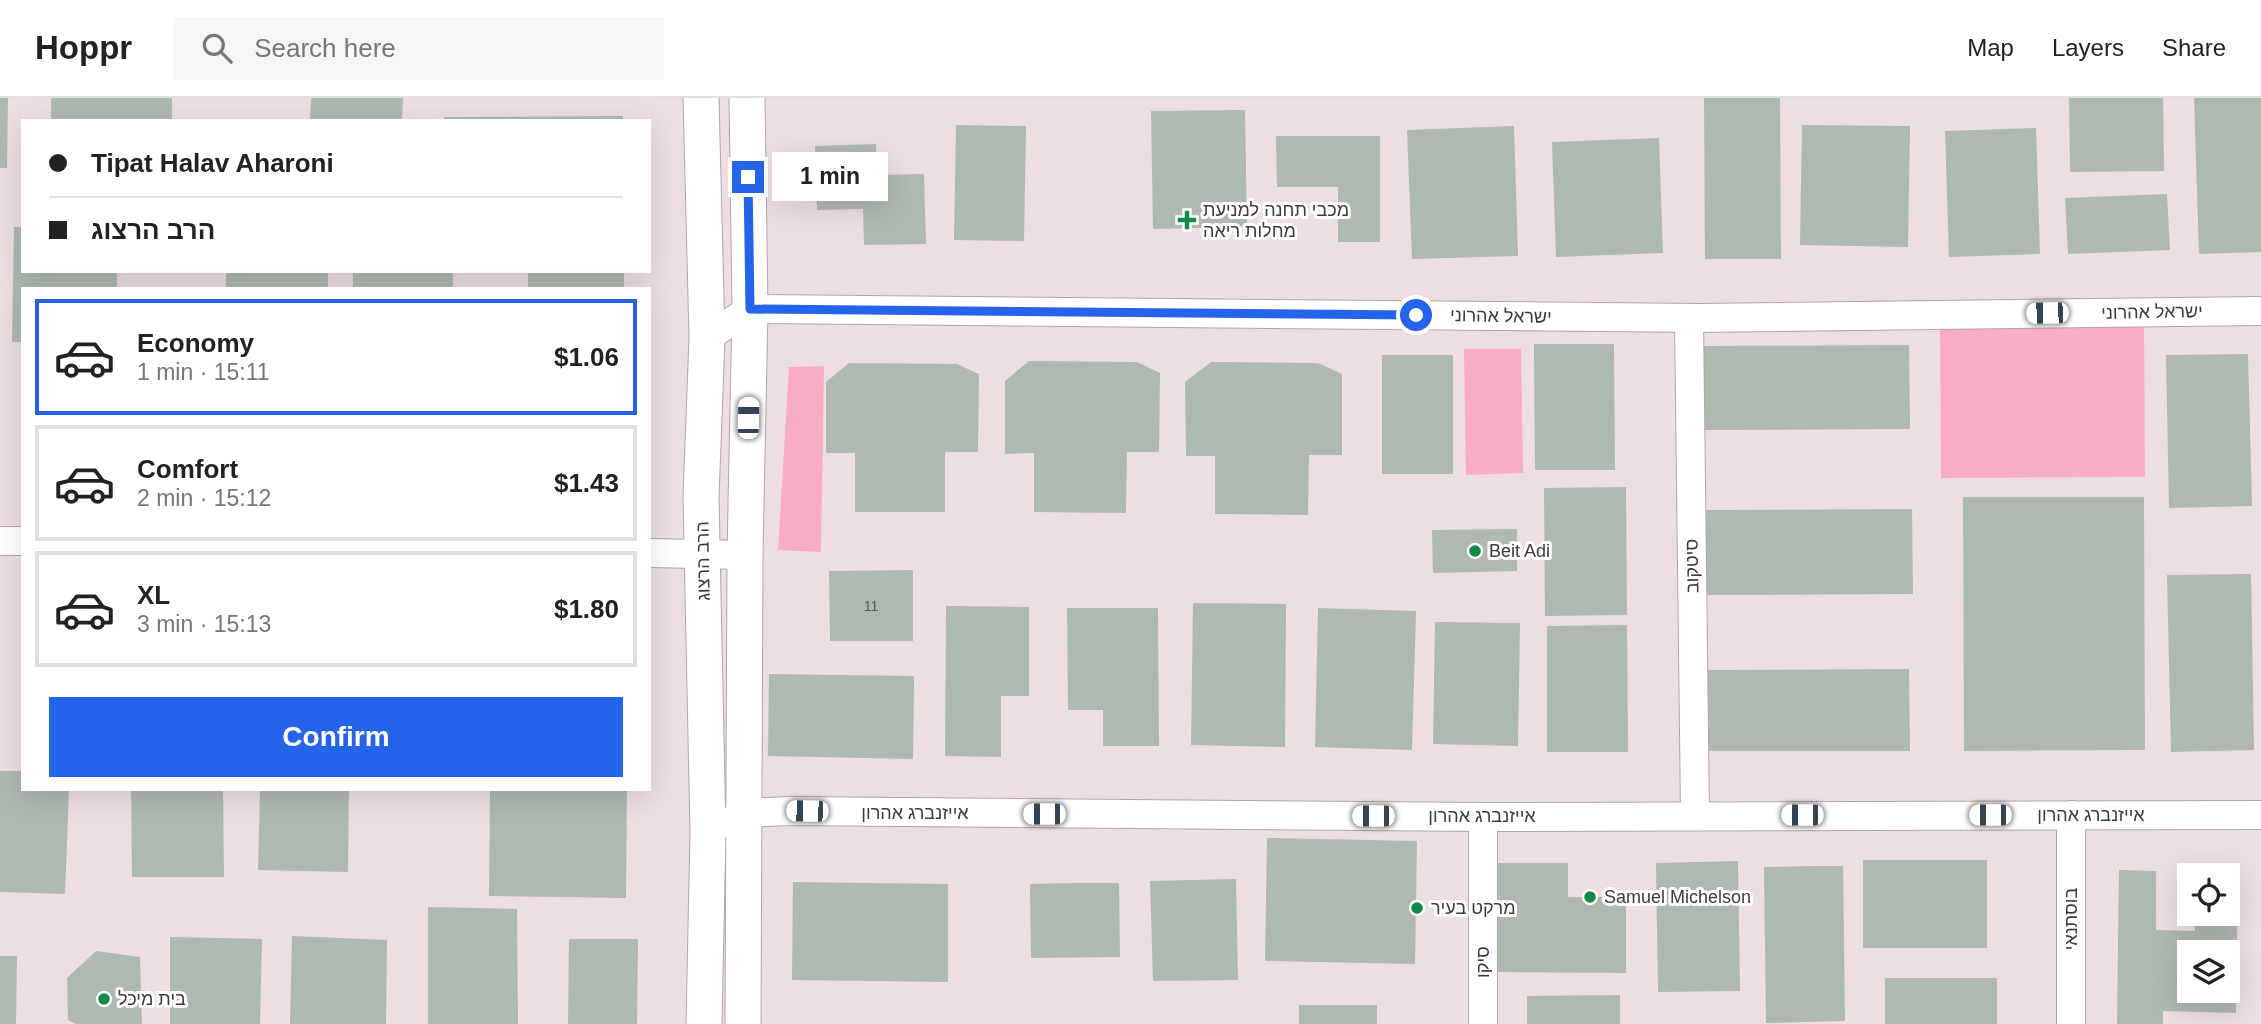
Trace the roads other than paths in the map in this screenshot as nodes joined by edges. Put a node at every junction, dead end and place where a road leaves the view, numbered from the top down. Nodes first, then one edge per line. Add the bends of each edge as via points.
1 (701, 98) edge
2 (747, 98) edge
3 (750, 309) junction
4 (2261, 311) edge
5 (1689, 318) junction
6 (707, 338) junction
7 (0, 541) edge
8 (21, 541) edge
9 (651, 553) edge
10 (702, 553) junction
11 (745, 555) junction
12 (745, 813) junction
13 (2261, 814) edge
14 (1695, 815) junction
15 (2071, 815) junction
16 (1483, 817) junction
17 (708, 834) junction
18 (705, 1024) edge
19 (743, 1024) edge
20 (1483, 1024) edge
21 (2071, 1024) edge

1 - 6 street, הרב הרצוג
2 - 3 street
3 - 5 street, ישראל אהרוני
3 - 6 street
3 - 11 street
4 - 5 street, ישראל אהרוני
5 - 14 street, סיטקוב
6 - 10 street, הרב הרצוג
7 - 8 street
9 - 10 street
10 - 11 street
10 - 17 street, הרב הרצוג
11 - 12 street
12 - 16 street, אייזנברג אהרון
12 - 17 street, אייזנברג אהרון
12 - 19 street
13 - 15 street, אייזנברג אהרון
14 - 15 street, אייזנברג אהרון
14 - 16 street, אייזנברג אהרון
15 - 21 street, בוסתנאי
16 - 20 street, סיקו
17 - 18 street, הרב הרצוג

